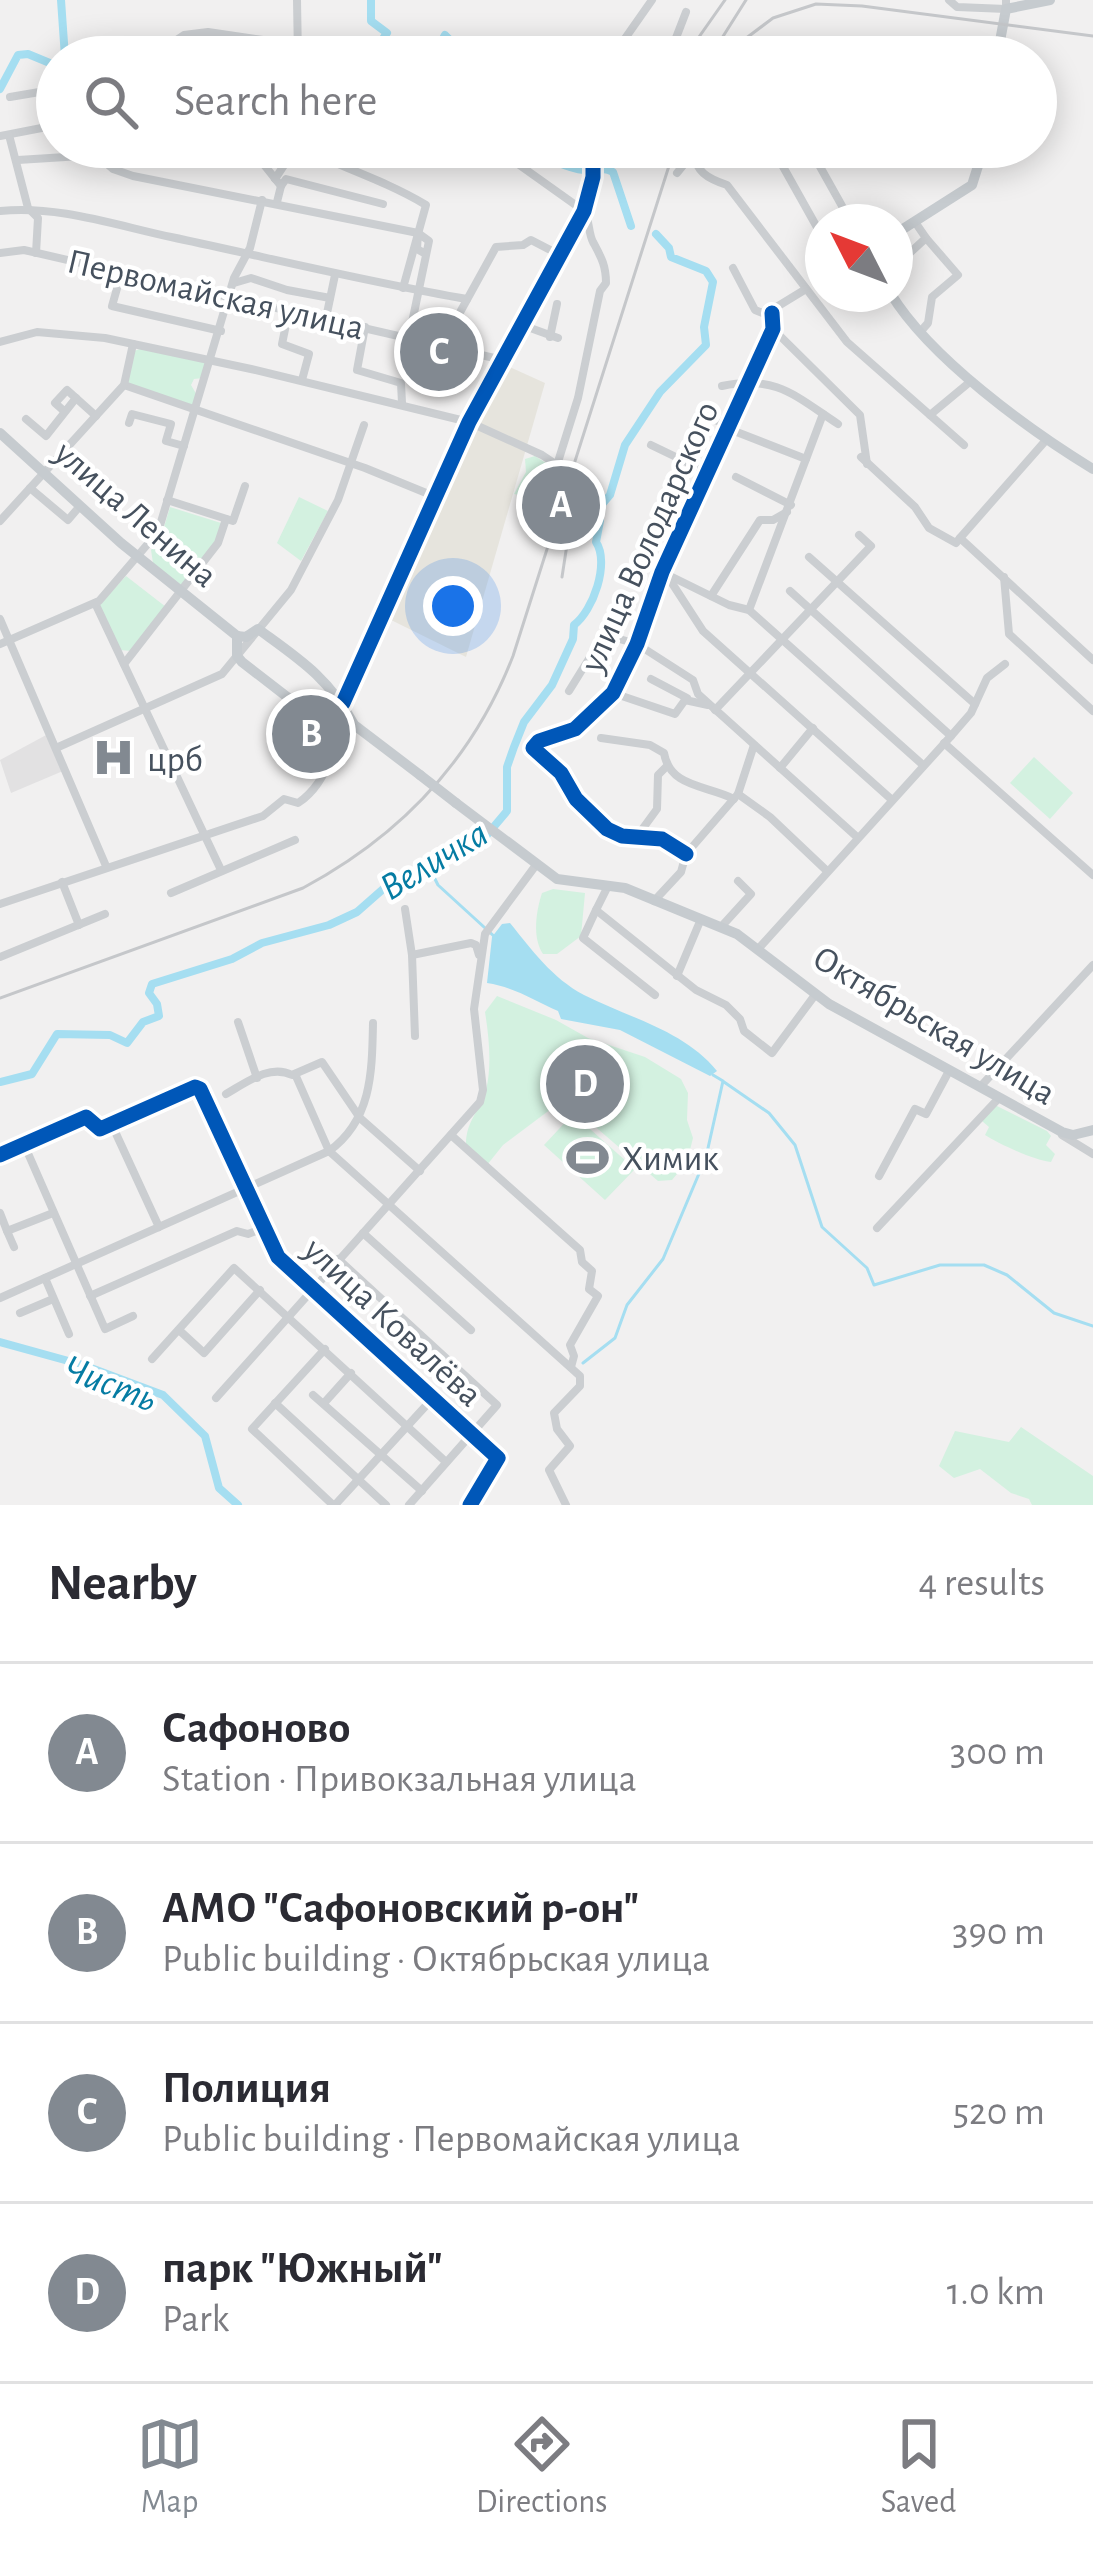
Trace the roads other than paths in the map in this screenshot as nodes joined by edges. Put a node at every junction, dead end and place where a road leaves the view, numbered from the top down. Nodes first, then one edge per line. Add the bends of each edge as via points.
1 (297, 0) edge
2 (652, 0) edge
3 (949, 0) edge
4 (1050, 0) edge
5 (970, 4) edge
6 (1006, 4) edge
7 (686, 12) dead end
8 (182, 36) edge
9 (236, 36) edge
10 (298, 36) edge
11 (627, 36) edge
12 (677, 36) edge
13 (1001, 36) edge
14 (36, 93) edge
15 (10, 97) dead end
16 (36, 129) edge
17 (4, 136) edge
18 (36, 159) edge
19 (18, 160) junction
20 (112, 168) edge
21 (267, 168) edge
22 (286, 168) edge
23 (342, 168) edge
24 (524, 168) edge
25 (592, 168) edge
26 (681, 168) edge
27 (696, 168) edge
28 (784, 168) edge
29 (821, 168) edge
30 (977, 168) edge
31 (677, 173) dead end
32 (278, 182) junction
33 (262, 200) junction
34 (278, 202) junction
35 (383, 204) dead end
36 (841, 204) edge
37 (805, 206) edge
38 (28, 208) junction
39 (0, 211) edge
40 (584, 211) junction
41 (914, 222) joint
42 (418, 232) junction
43 (926, 238) junction
44 (913, 250) edge
45 (0, 253) edge
46 (36, 253) junction
47 (247, 254) junction
48 (560, 255) junction
49 (733, 268) dead end
50 (122, 271) junction
51 (335, 275) junction
52 (233, 284) junction
53 (404, 288) junction
54 (805, 288) edge
55 (805, 290) edge
56 (420, 291) junction
57 (231, 296) junction
58 (330, 298) junction
59 (467, 299) junction
60 (557, 304) dead end
61 (290, 310) junction
62 (824, 312) edge
63 (906, 312) edge
64 (772, 313) junction
65 (326, 318) junction
66 (522, 325) junction
67 (365, 327) junction
68 (773, 329) junction
69 (221, 331) junction
70 (921, 331) junction
71 (409, 337) junction
72 (0, 342) edge
73 (133, 344) junction
74 (442, 345) junction
75 (212, 360) junction
76 (503, 360) junction
77 (302, 380) junction
78 (972, 380) junction
79 (748, 382) junction
80 (124, 385) junction
81 (722, 386) dead end
82 (402, 404) junction
83 (196, 408) junction
84 (699, 414) dead end
85 (823, 414) junction
86 (930, 415) junction
87 (96, 416) junction
88 (26, 419) dead end
89 (469, 422) junction
90 (129, 423) dead end
91 (364, 424) dead end
92 (838, 424) dead end
93 (730, 428) junction
94 (0, 434) edge
95 (1047, 439) junction
96 (651, 445) dead end
97 (964, 445) dead end
98 (184, 446) junction
99 (807, 459) junction
100 (351, 463) junction
101 (557, 465) junction
102 (1093, 469) edge
103 (707, 472) junction
104 (44, 473) junction
105 (736, 477) dead end
106 (245, 486) dead end
107 (30, 488) junction
108 (436, 497) junction
109 (167, 500) junction
110 (80, 506) junction
111 (789, 508) junction
112 (542, 511) dead end
113 (229, 520) junction
114 (0, 521) edge
115 (859, 535) dead end
116 (960, 538) junction
117 (809, 557) dead end
118 (138, 558) junction
119 (664, 573) junction
120 (1004, 577) junction
121 (835, 581) junction
122 (180, 591) junction
123 (790, 591) dead end
124 (711, 596) junction
125 (95, 602) junction
126 (749, 610) junction
127 (811, 610) junction
128 (0, 620) edge
129 (258, 629) junction
130 (237, 636) junction
131 (783, 640) junction
132 (4, 642) edge
133 (637, 644) junction
134 (237, 656) junction
135 (1093, 660) edge
136 (124, 664) junction
137 (1004, 664) dead end
138 (752, 673) junction
139 (354, 679) junction
140 (651, 679) dead end
141 (330, 685) junction
142 (568, 691) dead end
143 (613, 693) junction
144 (689, 699) junction
145 (343, 704) junction
146 (975, 704) junction
147 (712, 707) junction
148 (145, 711) junction
149 (1093, 711) edge
150 (331, 716) junction
151 (353, 724) junction
152 (813, 728) junction
153 (601, 738) dead end
154 (947, 740) junction
155 (754, 745) junction
156 (56, 748) junction
157 (923, 765) junction
158 (666, 766) junction
159 (780, 768) junction
160 (736, 797) junction
161 (891, 799) junction
162 (202, 834) junction
163 (638, 835) junction
164 (857, 837) junction
165 (295, 839) dead end
166 (686, 854) junction
167 (106, 866) junction
168 (536, 866) junction
169 (221, 870) junction
170 (827, 871) junction
171 (1093, 875) edge
172 (738, 881) dead end
173 (62, 882) junction
174 (608, 884) junction
175 (171, 893) dead end
176 (1, 901) edge
177 (654, 901) junction
178 (405, 909) dead end
179 (596, 910) junction
180 (105, 914) dead end
181 (701, 919) junction
182 (79, 925) junction
183 (721, 927) junction
184 (759, 948) junction
185 (412, 955) junction
186 (0, 957) edge
187 (480, 960) junction
188 (1093, 965) edge
189 (677, 976) junction
190 (655, 995) dead end
191 (815, 995) junction
192 (238, 1022) dead end
193 (373, 1023) dead end
194 (416, 1036) dead end
195 (949, 1071) junction
196 (295, 1074) junction
197 (256, 1078) junction
198 (979, 1088) junction
199 (226, 1094) dead end
200 (998, 1099) junction
201 (360, 1118) junction
202 (112, 1125) junction
203 (1056, 1130) junction
204 (1093, 1130) edge
205 (451, 1135) junction
206 (20, 1147) junction
207 (329, 1151) junction
208 (1093, 1154) edge
209 (0, 1155) edge
210 (420, 1171) junction
211 (879, 1176) dead end
212 (245, 1189) junction
213 (389, 1205) junction
214 (0, 1213) edge
215 (53, 1213) junction
216 (159, 1228) junction
217 (264, 1228) junction
218 (877, 1228) dead end
219 (7, 1231) junction
220 (363, 1233) junction
221 (14, 1247) dead end
222 (338, 1259) junction
223 (76, 1265) junction
224 (45, 1278) junction
225 (311, 1287) junction
226 (260, 1291) junction
227 (90, 1296) junction
228 (0, 1298) edge
229 (53, 1299) junction
230 (20, 1312) dead end
231 (287, 1315) junction
232 (133, 1316) dead end
233 (179, 1330) junction
234 (471, 1330) dead end
235 (69, 1334) dead end
236 (325, 1349) junction
237 (152, 1359) dead end
238 (571, 1367) junction
239 (350, 1373) junction
240 (313, 1395) dead end
241 (433, 1397) junction
242 (216, 1399) dead end
243 (325, 1402) junction
244 (275, 1403) junction
245 (407, 1426) junction
246 (472, 1435) junction
247 (382, 1454) junction
248 (446, 1462) junction
249 (358, 1479) junction
250 (422, 1491) junction
251 (334, 1505) edge
252 (386, 1505) edge
253 (409, 1505) edge
254 (470, 1505) edge
255 (566, 1505) edge

1 - 10 street
2 - 11 street
3 - 5 street
4 - 6 main road
5 - 6 street
6 - 13 main road
7 - 12 street
8 - 9 street
14 - 15 street
16 - 17 street
17 - 19 street
18 - 19 street
19 - 38 street
20 - 33 street
21 - 32 street
22 - 32 street
23 - 42 street via 426,205
24 - 40 street
25 - 40 street
26 - 31 street
27 - 54 street via 727,185
28 - 37 street
29 - 36 street
30 - 41 main road via 972,185
32 - 34 street
32 - 35 street
33 - 34 street
33 - 47 street
34 - 42 street
38 - 39 street
38 - 46 street via 38,218
38 - 47 street
40 - 48 street
40 - 101 street via 606,283
41 - 43 street
42 - 53 street
42 - 56 street via 429,241
43 - 44 street
43 - 70 street via 958,275 932,297
45 - 46 street, Первомайская улица
46 - 50 street, Первомайская улица
47 - 51 street
47 - 52 street
48 - 59 street via 531,240 496,247
48 - 66 street
49 - 64 street via 755,310
50 - 57 street, Первомайская улица
50 - 69 street via 112,306
51 - 53 street
51 - 58 street
52 - 57 street
52 - 58 street via 250,278
53 - 56 street
55 - 64 street
56 - 59 street
56 - 71 street
57 - 61 street, Первомайская улица
57 - 69 street
58 - 65 street
59 - 74 street
60 - 66 street via 554,338
61 - 65 street, Первомайская улица
61 - 77 street via 282,344 309,354
62 - 86 street
63 - 70 main road
64 - 68 street, улица Володарского
65 - 67 street, Первомайская улица
66 - 76 street
67 - 71 street, Первомайская улица
67 - 82 street via 357,370 401,382
68 - 79 street, улица Володарского
68 - 116 street via 860,415 864,460 929,528
69 - 75 street
70 - 78 main road
71 - 74 street, Первомайская улица
72 - 73 street via 37,332
73 - 75 street
73 - 80 street
74 - 76 street, Первомайская улица
75 - 77 street
75 - 83 street
76 - 89 street
77 - 82 street
78 - 86 street
78 - 95 main road
79 - 81 street, улица Володарского
79 - 85 street, улица Володарского via 778,384
79 - 93 street, улица Володарского
80 - 83 street
80 - 87 street
82 - 89 street
83 - 98 street
83 - 100 street
84 - 93 street
85 - 92 street, улица Володарского
85 - 99 street
86 - 97 street
87 - 88 street via 68,390 46,436
87 - 104 street
89 - 101 street
89 - 108 street
90 - 98 street via 132,414 171,424 166,441
91 - 100 street
93 - 99 street
93 - 103 street, улица Володарского
94 - 104 main road, улица Ленина
95 - 102 main road
95 - 116 street
96 - 103 street
98 - 109 street
99 - 111 street
100 - 108 street
100 - 129 street via 291,590
101 - 112 street
103 - 119 street, улица Володарского
104 - 107 street
104 - 110 main road, улица Ленина
105 - 111 street
106 - 113 street
107 - 110 street via 68,520
107 - 114 street
108 - 139 street
109 - 113 street
109 - 118 street via 158,532
110 - 118 main road, улица Ленина
111 - 124 street via 760,520
111 - 126 street
113 - 122 street
115 - 121 street via 871,546
116 - 120 street
117 - 121 street
118 - 122 main road, улица Ленина
118 - 125 street
119 - 124 street
119 - 133 street, улица Володарского
119 - 138 street via 703,631
120 - 135 street
120 - 149 street via 1009,634
121 - 127 street
121 - 146 street
122 - 130 main road, улица Ленина
122 - 136 street
123 - 127 street
124 - 126 street
125 - 132 street
125 - 136 street
126 - 131 street
127 - 131 street
127 - 154 street
128 - 132 street
129 - 130 main road
129 - 134 street
129 - 141 main road, Октябрьская улица
130 - 134 main road
131 - 138 street
131 - 157 street
132 - 156 street
133 - 142 street via 609,636
133 - 143 street, улица Володарского
133 - 147 street via 693,680
134 - 148 street via 217,678
134 - 150 main road, Октябрьская улица via 304,710
136 - 148 street
137 - 146 street
138 - 147 street
138 - 152 street
139 - 141 street via 343,689
139 - 145 street
140 - 144 street
141 - 145 main road, Октябрьская улица
143 - 144 street via 675,714
143 - 163 street, улица Володарского via 575,729 533,748 607,829
144 - 147 street
145 - 150 street
145 - 151 main road, Октябрьская улица
146 - 154 street
147 - 155 street
148 - 156 street
148 - 162 street
150 - 151 main road, Октябрьская улица
151 - 162 street via 305,799
151 - 168 main road, Октябрьская улица, bridge
152 - 159 street
152 - 161 street
153 - 158 street via 650,745 664,752
154 - 157 street
154 - 171 street
155 - 159 street
155 - 160 street
156 - 167 street
157 - 161 street
158 - 160 street via 680,781
158 - 163 street via 657,809
159 - 164 street
160 - 166 street
160 - 170 street
161 - 164 street
162 - 167 street
162 - 169 street
163 - 166 street
164 - 170 street
165 - 169 street
166 - 177 street
167 - 173 street
168 - 174 main road, Октябрьская улица via 572,883
168 - 187 street via 489,930
169 - 175 street
170 - 184 street
172 - 183 street via 751,893
173 - 176 street
173 - 182 street
174 - 177 main road, Октябрьская улица
174 - 179 street
177 - 181 main road, Октябрьская улица
178 - 185 street
179 - 189 street
179 - 190 street via 583,938
180 - 182 street
181 - 183 main road, Октябрьская улица
181 - 189 street
182 - 186 street
183 - 184 main road, Октябрьская улица
184 - 191 main road, Октябрьская улица
185 - 187 street via 471,943
185 - 194 street
187 - 205 street via 474,1009 483,1090
188 - 198 street
189 - 191 street via 726,1005 772,1053
191 - 195 main road, Октябрьская улица
192 - 197 street
193 - 201 street
195 - 198 main road, Октябрьская улица
195 - 211 street via 926,1114 915,1109
196 - 197 street via 279,1069
196 - 201 street via 322,1062
196 - 207 street
197 - 199 street
198 - 200 main road, Октябрьская улица
200 - 203 main road, Октябрьская улица
200 - 218 street
201 - 207 street
201 - 210 street
202 - 206 street via 100,1129 86,1117
202 - 212 street, улица Ковалёва via 200,1088
202 - 216 street
203 - 204 main road, Октябрьская улица
203 - 208 street, Октябрьская улица
205 - 210 street
205 - 238 street via 580,1250 592,1271 589,1289 598,1296 570,1345
206 - 209 street
206 - 215 street
207 - 212 street
207 - 213 street
210 - 213 street
212 - 216 street
212 - 217 street, улица Ковалёва
213 - 220 street
213 - 238 street
214 - 219 street
215 - 219 street
215 - 223 street
216 - 223 street
217 - 225 street, улица Ковалёва via 278,1258
217 - 227 street via 237,1231
219 - 221 street
220 - 222 street
220 - 234 street
222 - 225 street
222 - 246 street via 497,1405
223 - 224 street
223 - 227 street
224 - 228 street
224 - 229 street
225 - 231 street
225 - 241 street, улица Ковалёва
226 - 231 street
226 - 233 street via 235,1268
226 - 233 street via 204,1353
227 - 232 street via 105,1329
229 - 230 street
229 - 235 street
231 - 236 street
231 - 242 street
233 - 237 street
236 - 239 street
236 - 244 street
238 - 255 street via 580,1386 554,1413 570,1446 549,1470
239 - 243 street
239 - 245 street
240 - 243 street
241 - 245 street
241 - 246 street, улица Ковалёва
243 - 247 street
244 - 249 street
244 - 251 street via 252,1430
245 - 247 street
245 - 248 street
246 - 248 street
246 - 254 street, улица Ковалёва via 498,1458
247 - 249 street
247 - 250 street
248 - 250 street
249 - 251 street
249 - 252 street
250 - 253 street

